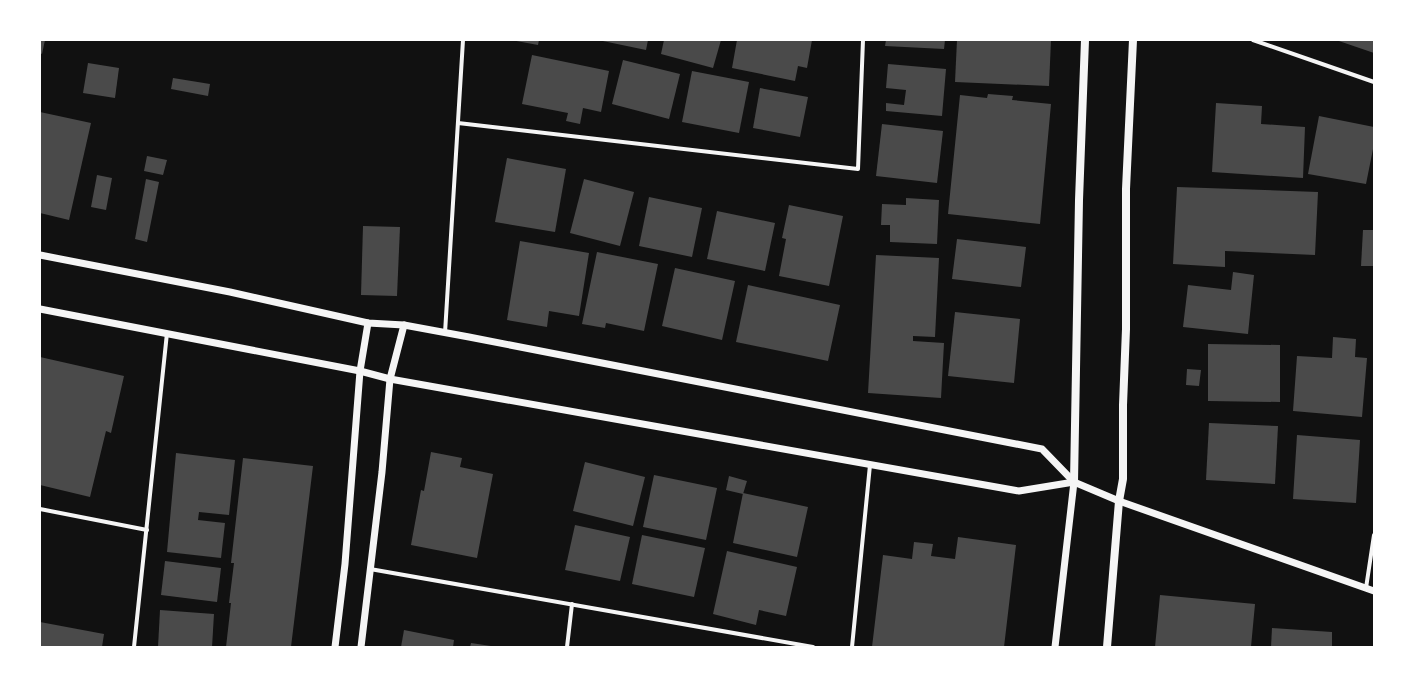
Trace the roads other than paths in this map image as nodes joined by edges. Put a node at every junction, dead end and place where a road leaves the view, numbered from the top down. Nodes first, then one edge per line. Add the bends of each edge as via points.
1 (463, 40) edge
2 (863, 40) edge
3 (1085, 40) edge
4 (1133, 40) edge
5 (1253, 40) edge
6 (1374, 82) edge
7 (458, 123) junction
8 (40, 255) edge
9 (40, 309) edge
10 (368, 322) junction
11 (404, 325) junction
12 (167, 333) junction
13 (445, 333) junction
14 (360, 371) junction
15 (390, 379) junction
16 (870, 465) junction
17 (1074, 482) junction
18 (1119, 501) junction
19 (40, 509) edge
20 (147, 530) junction
21 (1374, 535) edge
22 (370, 569) junction
23 (1366, 588) junction
24 (1374, 591) edge
25 (572, 604) junction
26 (134, 647) edge
27 (335, 647) edge
28 (361, 647) edge
29 (567, 647) edge
30 (813, 647) edge
31 (852, 647) edge
32 (1055, 647) edge
33 (1107, 647) edge

1 - 7 street
2 - 7 street via 858,169
3 - 17 main road
4 - 18 main road via 1126,189 1123,479
5 - 6 street
7 - 13 street
8 - 10 street
9 - 12 street
10 - 11 street
10 - 14 street
11 - 13 street
11 - 15 street
12 - 14 street
12 - 20 street
13 - 17 street via 1042,449
14 - 15 street
14 - 27 street via 345,564
15 - 16 street
15 - 22 street
16 - 17 street via 1019,491
16 - 31 street
17 - 18 street
17 - 32 street
18 - 23 street
18 - 33 main road
19 - 20 street
20 - 26 street
21 - 23 street
22 - 25 street
22 - 28 street
23 - 24 street
25 - 29 street
25 - 30 street

